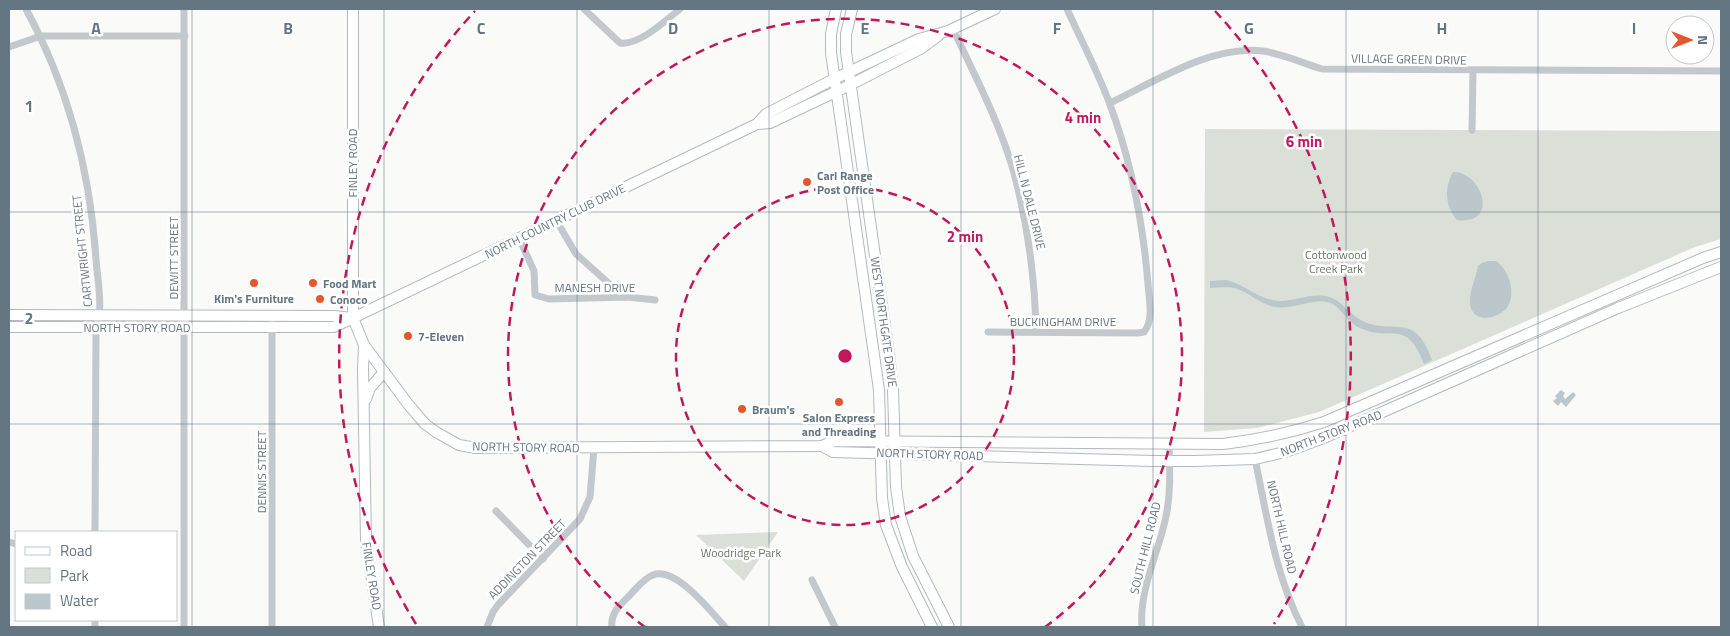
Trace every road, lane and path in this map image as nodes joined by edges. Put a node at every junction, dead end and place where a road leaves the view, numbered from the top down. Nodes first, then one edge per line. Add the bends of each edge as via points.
1 (26, 9) edge
2 (184, 9) edge
3 (353, 9) edge
4 (584, 9) edge
5 (680, 9) edge
6 (836, 9) edge
7 (852, 9) edge
8 (995, 9) edge
9 (1067, 9) edge
10 (953, 29) junction
11 (940, 34) junction
12 (41, 36) junction
13 (185, 36) junction
14 (9, 47) edge
15 (1473, 71) junction
16 (1721, 71) edge
17 (848, 73) junction
18 (834, 80) junction
19 (850, 85) junction
20 (836, 92) junction
21 (1110, 103) junction
22 (756, 124) junction
23 (1472, 130) dead end
24 (556, 220) junction
25 (519, 238) junction
26 (1721, 252) edge
27 (876, 266) junction
28 (1721, 266) edge
29 (862, 267) junction
30 (624, 297) junction
31 (656, 300) dead end
32 (9, 315) edge
33 (100, 315) junction
34 (185, 315) junction
35 (272, 316) junction
36 (353, 318) junction
37 (9, 327) edge
38 (185, 327) junction
39 (96, 328) junction
40 (272, 328) junction
41 (988, 332) dead end
42 (1036, 332) junction
43 (364, 345) junction
44 (382, 374) junction
45 (364, 390) junction
46 (1376, 399) junction
47 (364, 404) junction
48 (1382, 413) junction
49 (895, 442) junction
50 (1169, 444) junction
51 (880, 447) junction
52 (594, 448) junction
53 (895, 453) junction
54 (1254, 459) junction
55 (1170, 461) junction
56 (496, 511) dead end
57 (95, 531) edge
58 (543, 559) junction
59 (812, 580) dead end
60 (184, 627) edge
61 (272, 627) edge
62 (379, 627) edge
63 (488, 627) edge
64 (612, 627) edge
65 (725, 627) edge
66 (835, 627) edge
67 (932, 627) edge
68 (949, 627) edge
69 (1142, 627) edge
70 (1302, 627) edge

1 - 12 street, CARTWRIGHT STREET
2 - 13 street, DEWITT STREET
3 - 36 main road, FINLEY ROAD
4 - 5 street via 625,44 655,29
6 - 18 main road, WEST NORTHGATE DRIVE via 831,42
7 - 17 main road, WEST NORTHGATE DRIVE via 845,43
8 - 10 main road, NORTH COUNTRY CLUB DRIVE
9 - 21 street
10 - 11 main road, NORTH COUNTRY CLUB DRIVE
10 - 42 street, HILL N DALE DRIVE via 994,118 1013,172 1032,261
11 - 17 main road, NORTH COUNTRY CLUB DRIVE via 918,39
11 - 19 main road, NORTH COUNTRY CLUB DRIVE via 922,48
12 - 13 street
12 - 14 street
12 - 33 street, CARTWRIGHT STREET via 63,91 86,176
13 - 34 street, DEWITT STREET
15 - 16 street, VILLAGE GREEN DRIVE
15 - 21 street, VILLAGE GREEN DRIVE via 1322,69 1263,51 1231,51 1199,61
15 - 23 street
17 - 18 main road, NORTH COUNTRY CLUB DRIVE
17 - 19 main road, WEST NORTHGATE DRIVE
18 - 20 main road, WEST NORTHGATE DRIVE
18 - 22 main road, NORTH COUNTRY CLUB DRIVE via 766,114
19 - 20 main road, NORTH COUNTRY CLUB DRIVE
19 - 27 main road, WEST NORTHGATE DRIVE
20 - 22 main road, NORTH COUNTRY CLUB DRIVE via 770,123
20 - 29 main road, WEST NORTHGATE DRIVE
21 - 42 street, BUCKINGHAM DRIVE via 1130,170 1146,257 1150,321 1144,332 1138,333
22 - 24 main road, NORTH COUNTRY CLUB DRIVE
24 - 25 main road, NORTH COUNTRY CLUB DRIVE
24 - 30 street via 576,254
25 - 30 street, MANESH DRIVE via 534,271 535,294 549,299
25 - 36 main road, NORTH COUNTRY CLUB DRIVE
26 - 46 main road, NORTH STORY ROAD
27 - 29 main road
27 - 49 main road, WEST NORTHGATE DRIVE via 890,354
28 - 48 main road, NORTH STORY ROAD
29 - 51 main road, WEST NORTHGATE DRIVE via 879,390
30 - 31 street, MANESH DRIVE
32 - 33 main road, NORTH STORY ROAD
33 - 34 main road, NORTH STORY ROAD
33 - 39 street, CARTWRIGHT STREET
34 - 35 main road, NORTH STORY ROAD
34 - 38 street, DEWITT STREET
35 - 36 main road, NORTH STORY ROAD
35 - 40 street, DENNIS STREET
36 - 40 main road, NORTH STORY ROAD via 334,327
36 - 43 main road, NORTH STORY ROAD
37 - 39 main road, NORTH STORY ROAD
38 - 39 main road, NORTH STORY ROAD
38 - 40 main road, NORTH STORY ROAD
38 - 60 street, DEWITT STREET
39 - 57 street, CARTWRIGHT STREET
40 - 61 street, DENNIS STREET
41 - 42 street, BUCKINGHAM DRIVE
43 - 44 main road, NORTH STORY ROAD
43 - 45 main road, FINLEY ROAD
44 - 45 main road via 368,381
44 - 47 main road, FINLEY ROAD via 370,388
44 - 52 main road, NORTH STORY ROAD via 425,424 459,445 476,448
45 - 47 main road, FINLEY ROAD
46 - 48 main road
46 - 50 main road, NORTH STORY ROAD via 1324,422 1286,434 1223,444
47 - 62 main road, FINLEY ROAD via 366,540
48 - 54 main road, NORTH STORY ROAD via 1285,452
49 - 50 main road, NORTH STORY ROAD
49 - 51 main road, NORTH STORY ROAD
49 - 53 main road, WEST NORTHGATE DRIVE
50 - 55 street, SOUTH HILL ROAD
51 - 52 main road, NORTH STORY ROAD via 833,441 822,446
51 - 53 main road, NORTH STORY ROAD
51 - 67 main road, WEST NORTHGATE DRIVE via 886,525 902,567
52 - 58 street, ADDINGTON STREET via 591,491 584,512
53 - 55 main road, NORTH STORY ROAD
53 - 68 main road, WEST NORTHGATE DRIVE via 900,516 913,556
54 - 55 main road, NORTH STORY ROAD
54 - 70 street, NORTH HILL ROAD via 1276,557
55 - 69 street, SOUTH HILL ROAD via 1170,492 1144,593
56 - 58 street
58 - 63 street, ADDINGTON STREET via 498,604
59 - 66 street
64 - 65 street via 618,606 647,578 660,573 675,578

